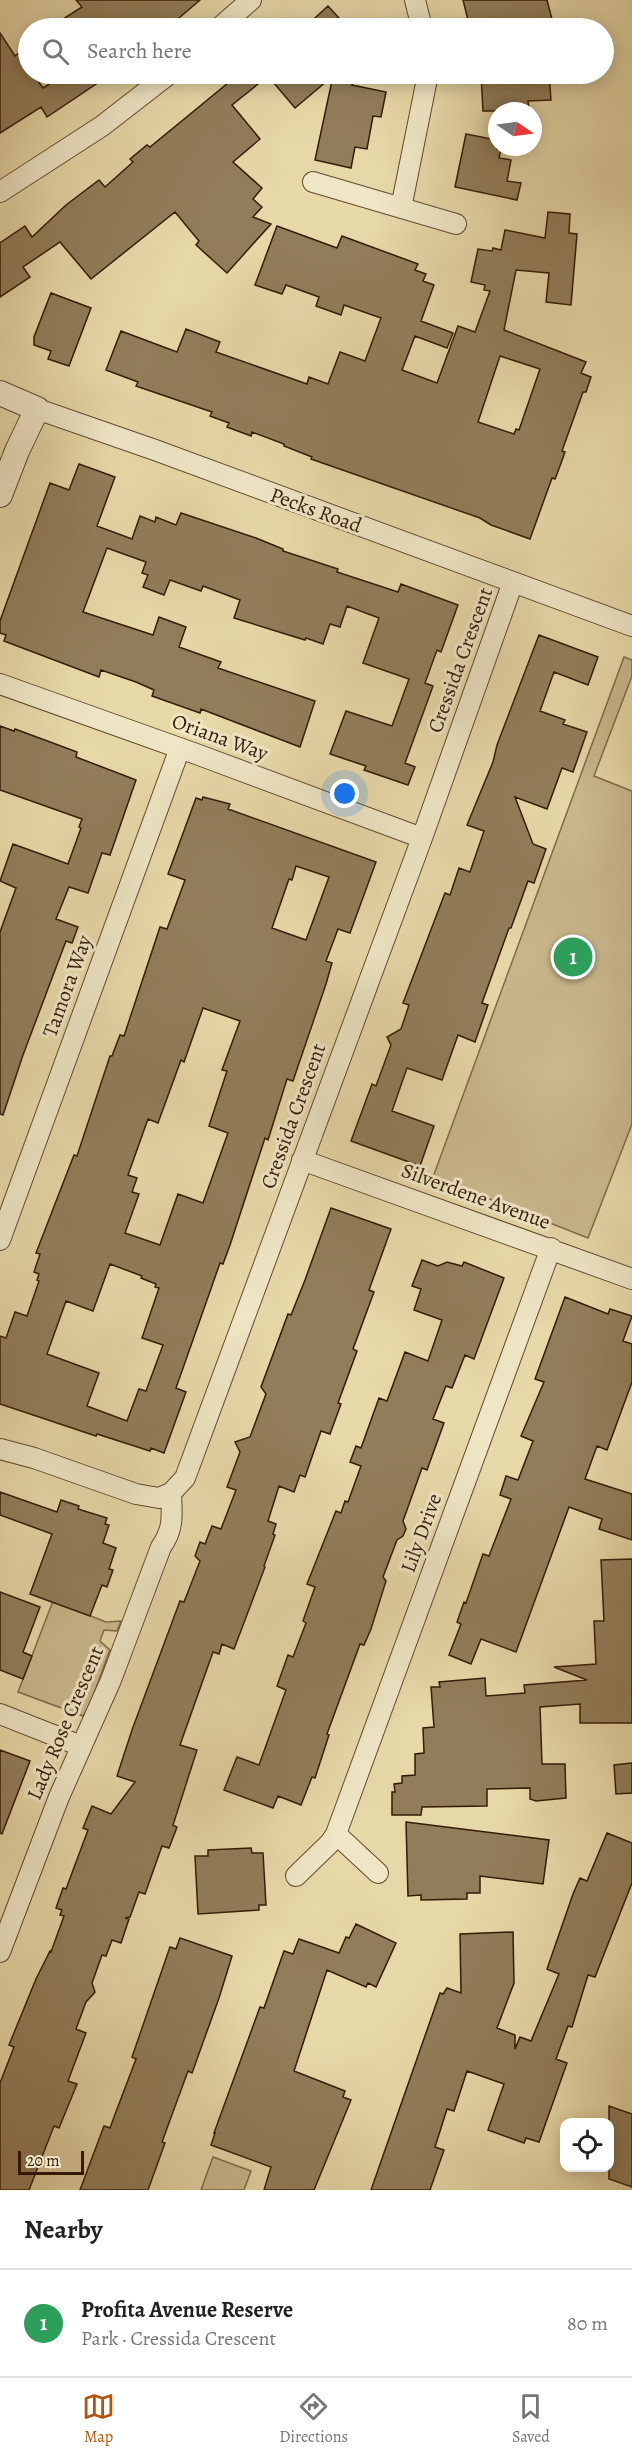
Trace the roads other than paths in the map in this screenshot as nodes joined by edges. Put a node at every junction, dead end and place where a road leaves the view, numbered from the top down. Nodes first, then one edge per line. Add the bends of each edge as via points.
1 (251, 0) edge
2 (415, 0) edge
3 (230, 18) edge
4 (420, 18) edge
5 (156, 84) edge
6 (426, 84) edge
7 (313, 182) dead end
8 (0, 192) edge
9 (401, 208) junction
10 (456, 224) dead end
11 (0, 393) edge
12 (32, 407) junction
13 (0, 495) edge
14 (513, 582) junction
15 (632, 626) edge
16 (0, 684) edge
17 (180, 748) junction
18 (422, 838) junction
19 (302, 1160) junction
20 (0, 1240) edge
21 (551, 1248) junction
22 (632, 1279) edge
23 (0, 1449) edge
24 (165, 1496) junction
25 (0, 1714) edge
26 (81, 1746) junction
27 (336, 1834) junction
28 (378, 1873) dead end
29 (296, 1876) dead end
30 (0, 1952) edge

1 - 3 street
2 - 4 street
5 - 8 street via 102,126
6 - 9 street
7 - 9 street
9 - 10 street
11 - 12 street, Pecks Road
12 - 13 street
12 - 14 street, Pecks Road
14 - 15 street, Pecks Road
14 - 18 street, Cressida Crescent
16 - 17 street, Oriana Way
17 - 18 street, Oriana Way
17 - 20 street, Tamora Way
18 - 19 street, Cressida Crescent
19 - 21 street, Silverdene Avenue
19 - 24 street, Cressida Crescent via 185,1478
21 - 22 street, Silverdene Avenue
21 - 27 street, Lily Drive
23 - 24 street via 136,1494
24 - 26 street, Lady Rose Crescent via 172,1527
25 - 26 street
26 - 30 street, Lady Rose Crescent
27 - 28 street
27 - 29 street, Lily Drive

